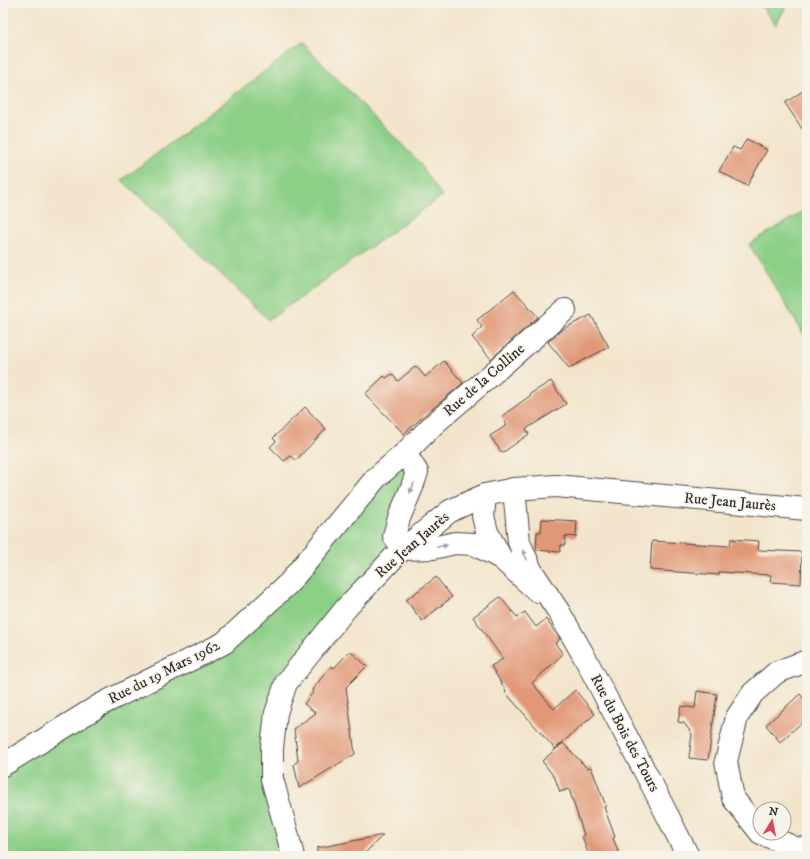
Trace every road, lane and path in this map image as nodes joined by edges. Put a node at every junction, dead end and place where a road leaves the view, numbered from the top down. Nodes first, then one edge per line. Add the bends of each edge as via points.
1 (565, 310) dead end
2 (406, 453) junction
3 (514, 489) junction
4 (485, 495) junction
5 (807, 509) edge
6 (403, 549) junction
7 (501, 558) junction
8 (560, 612) junction
9 (807, 661) edge
10 (3, 765) edge
11 (752, 822) edge
12 (779, 841) edge
13 (807, 849) edge
14 (293, 856) edge
15 (688, 856) edge

1 - 2 street, Rue de la Colline via 434,424
2 -> 6 street via 417,472 394,536
2 - 10 street, Rue du 19 Mars 1962 via 376,478 289,583 224,643 100,705
3 - 4 street, Rue Jean Jaurès
3 - 5 street, Rue Jean Jaurès via 556,486
8 -> 3 street via 531,570 519,542
4 - 6 street, Rue Jean Jaurès via 450,511
4 - 7 street via 483,516 487,532
6 -> 7 street via 433,548 455,543 474,544
6 - 14 street, Rue Jean Jaurès via 347,607 286,682 276,713 272,779
7 - 8 street
8 - 15 street, Rue du Bois des Tours
9 - 11 street via 777,672 753,693 737,717 726,761 733,798
12 - 13 street via 795,848

